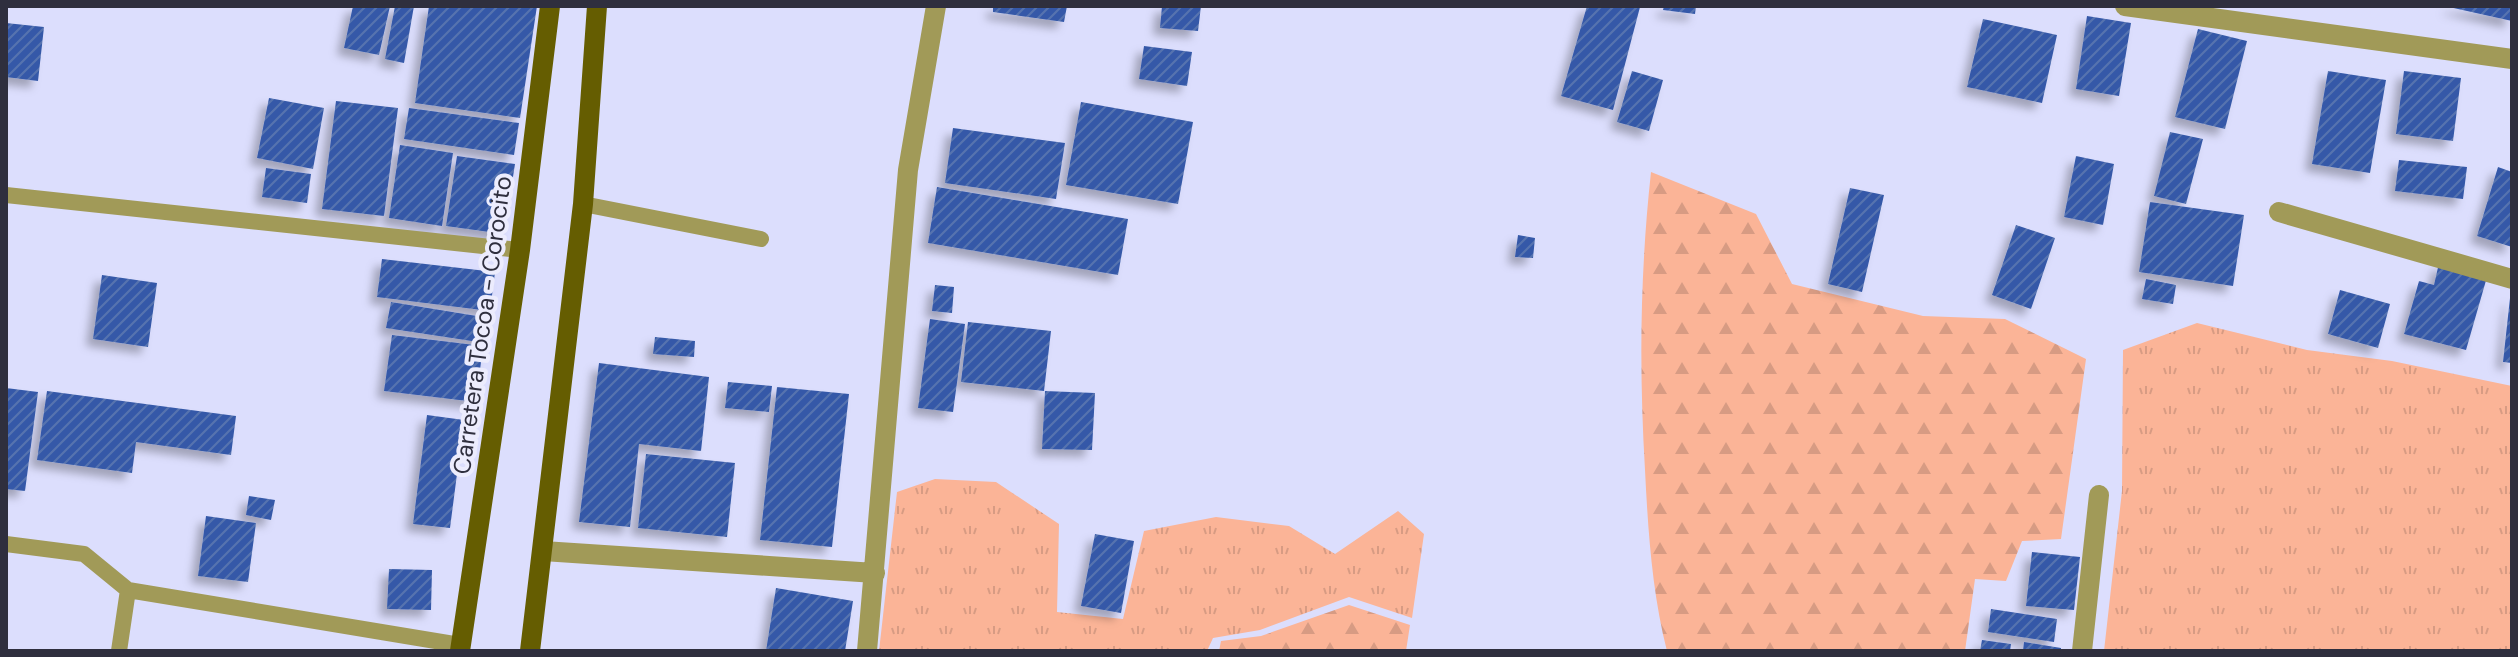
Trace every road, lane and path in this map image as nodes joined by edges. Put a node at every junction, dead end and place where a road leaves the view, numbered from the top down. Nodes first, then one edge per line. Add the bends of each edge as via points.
1 (550, 6) edge
2 (597, 6) edge
3 (936, 6) edge
4 (2125, 6) edge
5 (2512, 59) edge
6 (6, 195) edge
7 (583, 204) junction
8 (2279, 212) dead end
9 (761, 239) dead end
10 (520, 250) junction
11 (2512, 279) edge
12 (2099, 495) dead end
13 (6, 544) edge
14 (543, 551) junction
15 (875, 573) junction
16 (128, 590) junction
17 (460, 648) edge
18 (119, 651) edge
19 (530, 651) edge
20 (867, 651) edge
21 (2082, 651) edge

1 - 10 main road, Carretera Tocoa - Corocito
2 - 7 main road
3 - 15 street via 908,170
4 - 5 street
6 - 10 lane
7 - 9 lane
7 - 14 main road
8 - 11 street
10 - 17 main road, Carretera Tocoa - Corocito
12 - 21 street
13 - 16 lane via 84,554
14 - 15 street
14 - 19 main road
15 - 20 street
16 - 17 lane
16 - 18 lane

